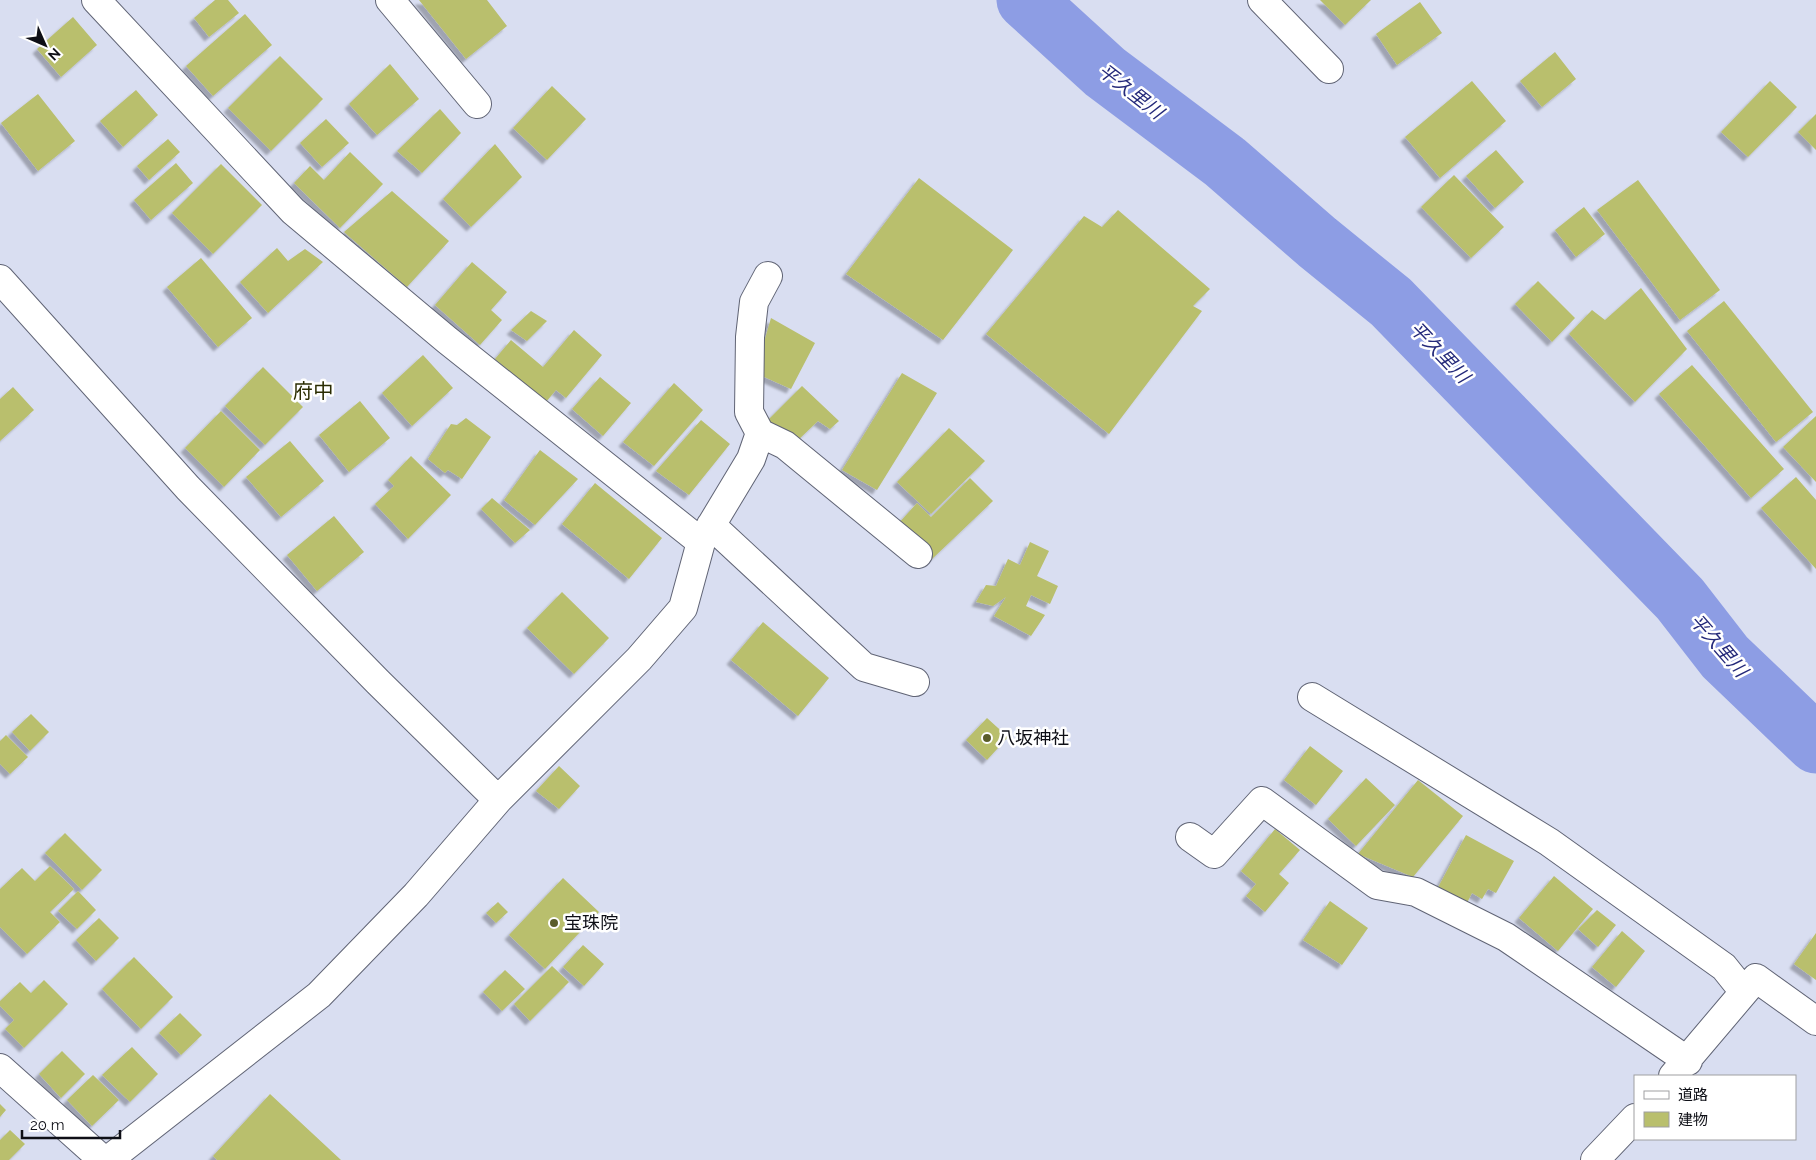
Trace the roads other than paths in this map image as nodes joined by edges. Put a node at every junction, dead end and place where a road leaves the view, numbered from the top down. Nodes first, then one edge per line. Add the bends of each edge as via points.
1 (96, 0) edge
2 (390, 0) edge
3 (1264, 1) edge
4 (1329, 69) dead end
5 (477, 104) dead end
6 (768, 276) dead end
7 (0, 279) edge
8 (760, 433) junction
9 (706, 534) junction
10 (918, 554) dead end
11 (915, 682) dead end
12 (1312, 697) dead end
13 (498, 800) junction
14 (1190, 837) dead end
15 (1744, 992) junction
16 (1816, 1021) edge
17 (0, 1068) edge
18 (1681, 1068) edge
19 (1634, 1119) edge
20 (103, 1160) edge
21 (108, 1160) edge
22 (1595, 1160) edge

1 - 9 street via 293,212 447,340
2 - 5 street
3 - 4 street
6 - 8 street via 754,302 750,336 749,412
7 - 13 street via 188,488
8 - 9 street via 751,459
8 - 10 street via 785,445
9 - 11 street via 864,666
9 - 13 street via 683,608 639,659
12 - 15 street via 1548,842 1724,967
13 - 21 street via 416,894 319,995
14 - 18 street via 1214,854 1262,801 1377,885 1416,892 1506,937
15 - 16 street via 1756,978
15 - 18 street
17 - 20 street
19 - 22 street

